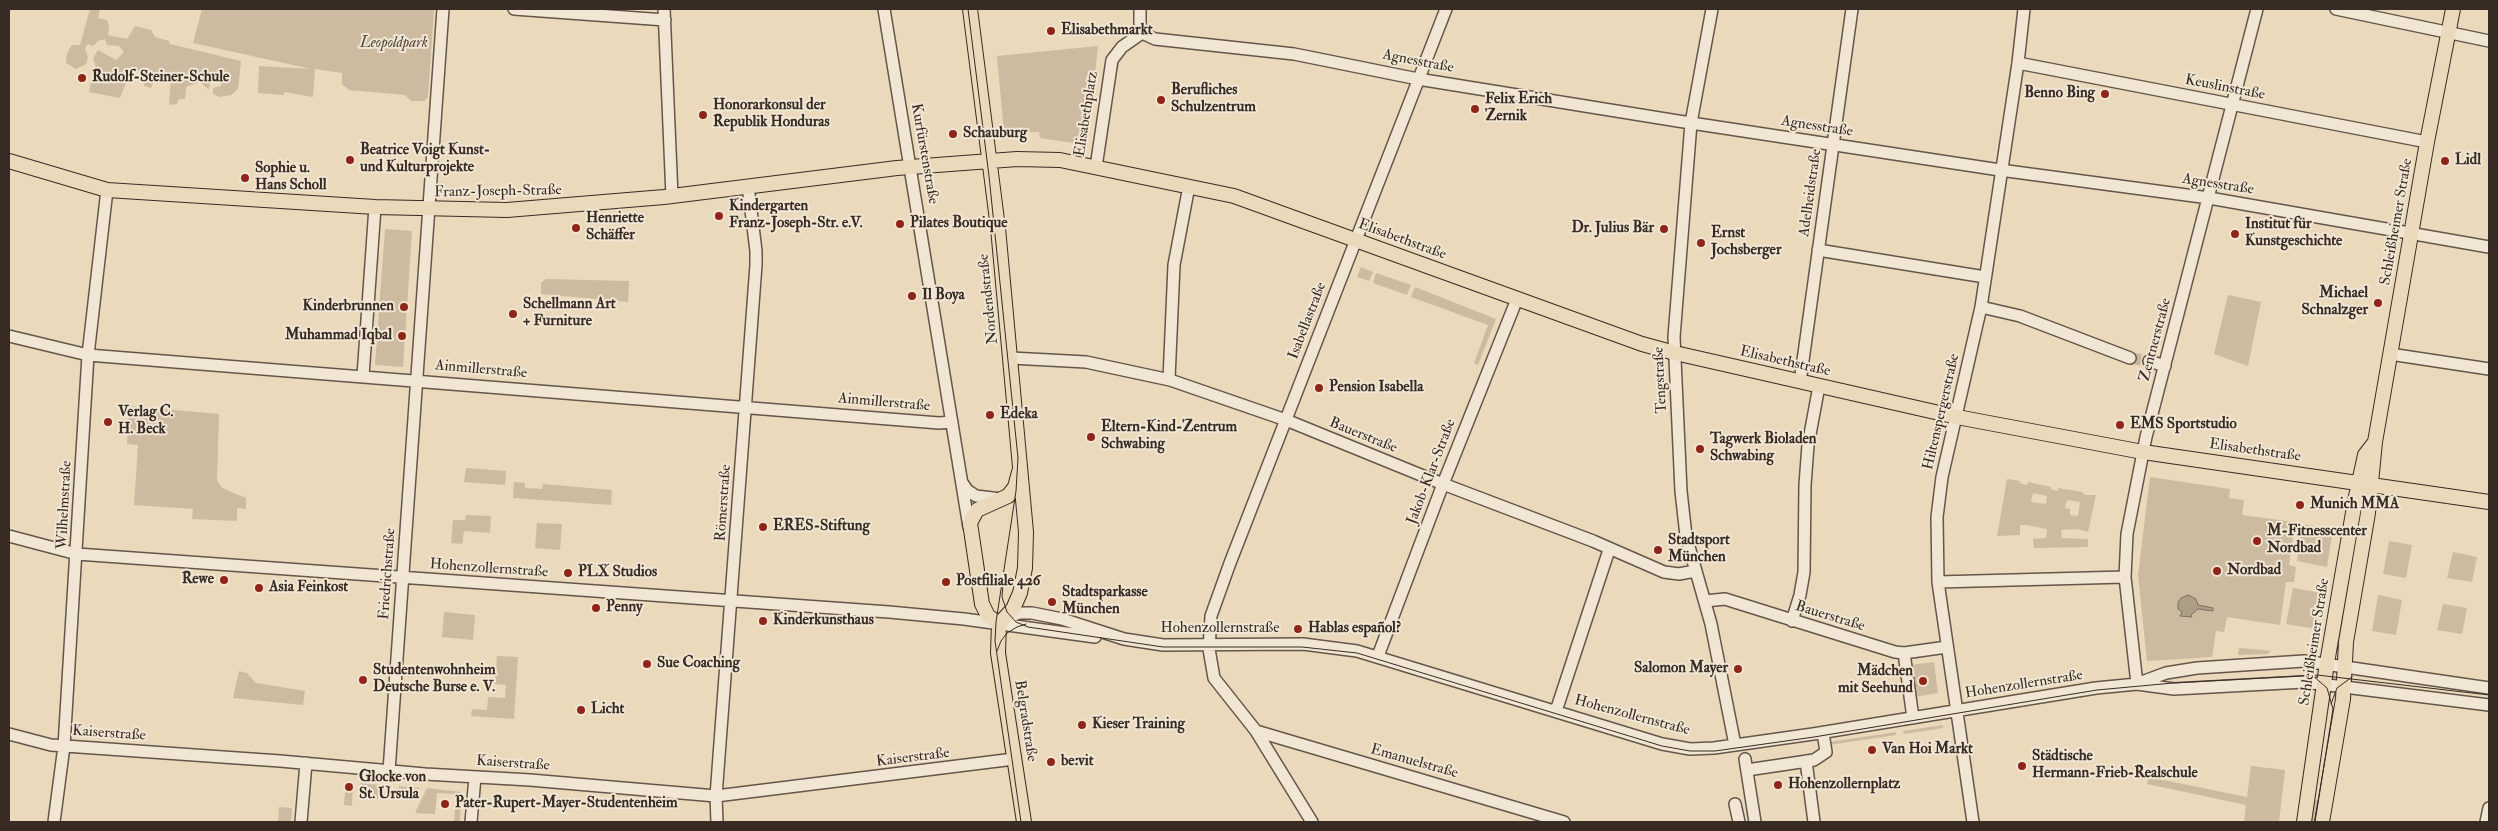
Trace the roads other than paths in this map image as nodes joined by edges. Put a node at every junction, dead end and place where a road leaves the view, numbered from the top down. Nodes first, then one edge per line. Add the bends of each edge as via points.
1 (443, 9) edge
2 (514, 9) edge
3 (884, 9) edge
4 (970, 9) edge
5 (1140, 9) edge
6 (1446, 9) edge
7 (1712, 9) edge
8 (1852, 9) edge
9 (2024, 9) edge
10 (2257, 9) edge
11 (2336, 9) edge
12 (2453, 9) edge
13 (664, 14) edge
14 (2449, 31) junction
15 (1142, 33) junction
16 (2489, 41) edge
17 (2018, 63) junction
18 (1418, 79) junction
19 (2234, 105) junction
20 (1691, 123) junction
21 (2427, 142) junction
22 (1833, 144) junction
23 (9, 161) edge
24 (990, 161) junction
25 (909, 167) junction
26 (1096, 167) junction
27 (2000, 170) junction
28 (748, 186) junction
29 (1189, 186) junction
30 (107, 190) junction
31 (672, 196) junction
32 (2209, 198) junction
33 (376, 207) junction
34 (430, 210) junction
35 (2411, 234) junction
36 (1355, 240) junction
37 (2489, 246) edge
38 (1818, 250) junction
39 (1985, 277) junction
40 (1517, 299) junction
41 (1980, 307) junction
42 (9, 336) edge
43 (1675, 353) junction
44 (2390, 354) junction
45 (88, 355) junction
46 (1011, 358) junction
47 (2130, 358) tunnel mouth
48 (2149, 362) tunnel mouth
49 (2165, 366) junction
50 (2489, 369) edge
51 (363, 376) junction
52 (1169, 379) junction
53 (416, 380) junction
54 (1800, 382) junction
55 (1819, 386) junction
56 (746, 406) junction
57 (1957, 417) junction
58 (1286, 420) junction
59 (952, 422) junction
60 (2143, 452) junction
61 (1020, 467) junction
62 (962, 482) junction
63 (2366, 483) junction
64 (1443, 484) junction
65 (1002, 499) junction
66 (2489, 502) edge
67 (1026, 519) junction
68 (970, 529) junction
69 (9, 536) edge
70 (1609, 550) junction
71 (77, 554) junction
72 (1694, 571) junction
73 (402, 577) junction
74 (2125, 577) junction
75 (1938, 582) junction
76 (1018, 598) junction
77 (732, 601) junction
78 (1705, 601) junction
79 (1032, 613) junction
80 (1792, 621) junction
81 (999, 624) junction
82 (1124, 640) junction
83 (1208, 646) junction
84 (1947, 647) junction
85 (1904, 653) junction
86 (1378, 656) junction
87 (2327, 663) junction
88 (2344, 667) junction
89 (2324, 683) junction
90 (2137, 684) junction
91 (2344, 686) junction
92 (2489, 688) edge
93 (2489, 705) edge
94 (1556, 711) junction
95 (1958, 711) junction
96 (1913, 718) junction
97 (1256, 731) junction
98 (1823, 733) junction
99 (9, 734) edge
100 (1735, 745) junction
101 (64, 746) junction
102 (1014, 759) junction
103 (1806, 762) junction
104 (306, 763) junction
105 (389, 771) junction
106 (475, 777) junction
107 (716, 796) junction
108 (2489, 808) edge
109 (1753, 809) junction
110 (1737, 810) edge
111 (54, 822) edge
112 (301, 822) edge
113 (471, 822) edge
114 (717, 822) edge
115 (1024, 822) edge
116 (1312, 822) edge
117 (1564, 822) edge
118 (1755, 822) edge
119 (1814, 822) edge
120 (1977, 822) edge
121 (2304, 822) edge
122 (2322, 822) edge
123 (2486, 822) edge

1 - 34 street
2 - 13 street
3 - 25 street, Kurfürstenstraße
4 - 24 main road, Nordendstraße
5 - 15 street
6 - 18 street, Isabellastraße
7 - 20 street, Tengstraße
8 - 22 street, Adelheidstraße
9 - 17 street, Hiltenspergerstraße
10 - 19 street, Zentnerstraße
11 - 14 street
12 - 14 main road, Schleißheimer Straße
13 - 31 street
14 - 16 street
14 - 21 main road, Schleißheimer Straße
15 - 18 street, Agnesstraße via 1155,39 1294,54
15 - 26 street, Elisabethplatz via 1122,47 1112,60
17 - 19 street, Keuslinstraße
17 - 27 street, Hiltenspergerstraße
18 - 20 street, Agnesstraße
18 - 36 street, Isabellastraße
19 - 21 street, Keuslinstraße
19 - 32 street, Zentnerstraße
20 - 22 street, Agnesstraße
20 - 43 street, Tengstraße
21 - 35 main road, Schleißheimer Straße
22 - 27 street, Agnesstraße
22 - 38 street, Adelheidstraße
23 - 30 main road, Franz-Joseph-Straße
24 - 25 main road, Franz-Joseph-Straße
24 - 26 main road, Elisabethplatz via 1050,159
24 - 46 main road, Nordendstraße
25 - 28 main road, Franz-Joseph-Straße
25 - 59 street, Kurfürstenstraße
26 - 29 main road, Elisabethstraße
27 - 32 street, Agnesstraße
27 - 39 street, Hiltenspergerstraße
28 - 31 main road, Franz-Joseph-Straße
28 - 56 street, Römerstraße via 756,251
29 - 36 main road, Elisabethstraße via 1234,196
29 - 52 street via 1174,265
30 - 33 main road, Franz-Joseph-Straße
30 - 45 street, Wilhelmstraße
31 - 34 main road, Franz-Joseph-Straße via 539,209
32 - 35 street, Agnesstraße
32 - 49 street, Zentnerstraße
33 - 34 main road, Franz-Joseph-Straße
33 - 51 street
34 - 53 street, Friedrichstraße
35 - 37 street, Agnesstraße
35 - 44 main road, Schleißheimer Straße
36 - 40 main road, Elisabethstraße
36 - 58 street, Isabellastraße
38 - 39 street
38 - 54 street, Adelheidstraße
39 - 41 street, Hiltenspergerstraße
40 - 43 main road, Elisabethstraße
40 - 64 street, Jakob-Klar-Straße
41 - 47 street via 2020,316
41 - 57 street, Hiltenspergerstraße
42 - 45 street, Ainmillerstraße
43 - 54 main road, Elisabethstraße
43 - 72 street, Tengstraße via 1681,491
44 - 50 street
44 - 63 main road, Schleißheimer Straße via 2375,442 2365,455
45 - 51 street, Ainmillerstraße
45 - 71 street, Wilhelmstraße
46 - 52 street, Bauerstraße via 1086,362
46 - 61 main road, Nordendstraße
48 - 49 street
49 - 60 street, Zentnerstraße
51 - 53 street, Ainmillerstraße
52 - 58 street, Bauerstraße
53 - 56 street, Ainmillerstraße
53 - 73 street, Friedrichstraße
54 - 55 main road, Elisabethstraße
55 - 57 main road, Elisabethstraße
55 - 80 street via 1808,445 1804,572
56 - 59 street, Ainmillerstraße
56 - 77 street, Römerstraße
57 - 60 main road, Elisabethstraße
57 - 75 street, Hiltenspergerstraße via 1942,477
58 - 64 street, Bauerstraße
58 - 83 street, Isabellastraße via 1211,616
59 - 62 street, Kurfürstenstraße
60 - 63 main road, Elisabethstraße
60 - 74 street, Zentnerstraße via 2128,534
61 - 65 main road via 1015,487
61 - 67 main road, Nordendstraße
62 - 65 street via 976,496
62 - 68 street, Kurfürstenstraße
63 - 66 main road, Elisabethstraße
63 - 87 main road, Schleißheimer Straße
63 - 88 main road, Schleißheimer Straße
64 - 70 street, Bauerstraße
64 - 86 street, Jakob-Klar-Straße
65 - 67 main road via 1014,504
65 - 68 main road via 974,513
67 - 76 main road, Nordendstraße via 1026,557
68 - 81 main road via 982,604 988,616
69 - 71 street, Hohenzollernstraße
70 - 72 street, Bauerstraße via 1674,574
70 - 94 street
71 - 73 street, Hohenzollernstraße
71 - 101 street, Wilhelmstraße
72 - 78 street, Tengstraße
73 - 77 street, Hohenzollernstraße
73 - 105 street, Friedrichstraße
74 - 75 street
74 - 90 street, Zentnerstraße
75 - 84 street, Hiltenspergerstraße
76 - 79 street
76 - 81 main road
77 - 81 street, Hohenzollernstraße
77 - 107 street, Römerstraße
78 - 80 street, Bauerstraße via 1725,599
78 - 100 street, Tengstraße
79 - 81 street, Hohenzollernstraße via 1016,614
79 - 82 street, Hohenzollernstraße
80 - 85 street, Bauerstraße
81 - 82 street, Hohenzollernstraße
81 - 102 main road, Belgradstraße via 999,656
82 - 83 street, Hohenzollernstraße
83 - 86 street, Hohenzollernstraße via 1308,644
83 - 97 street, Isabellastraße via 1214,678
84 - 85 street, Bauerstraße
84 - 95 street, Hiltenspergerstraße
85 - 96 street
86 - 94 street, Hohenzollernstraße
87 - 88 street, Hohenzollernstraße
87 - 89 main road, Schleißheimer Straße
87 - 90 street, Hohenzollernstraße via 2304,660 2197,668 2166,673
88 - 91 main road, Schleißheimer Straße
88 - 92 street, Hohenzollernstraße
89 - 90 street, Hohenzollernstraße via 2174,689
89 - 91 street, Hohenzollernstraße
89 - 121 main road, Schleißheimer Straße
90 - 95 street, Hohenzollernstraße
91 - 93 street, Hohenzollernstraße
91 - 122 main road, Schleißheimer Straße
94 - 100 street, Hohenzollernstraße via 1677,747 1699,749
95 - 96 street, Hohenzollernstraße
95 - 120 street, Hiltenspergerstraße
96 - 98 street, Hohenzollernstraße
97 - 116 street, Isabellastraße
97 - 117 street, Emanuelstraße
98 - 100 street, Hohenzollernstraße
98 - 103 street via 1826,752
99 - 101 street, Kaiserstraße
101 - 104 street, Kaiserstraße
101 - 111 street, Wilhelmstraße
102 - 107 street, Kaiserstraße
102 - 115 main road, Belgradstraße
103 - 109 street via 1775,770 1746,765
103 - 119 street
104 - 105 street, Kaiserstraße
104 - 112 street
105 - 106 street, Kaiserstraße
106 - 107 street, Kaiserstraße
106 - 113 street
107 - 114 street, Römerstraße
108 - 123 street
109 - 110 street
109 - 118 street

